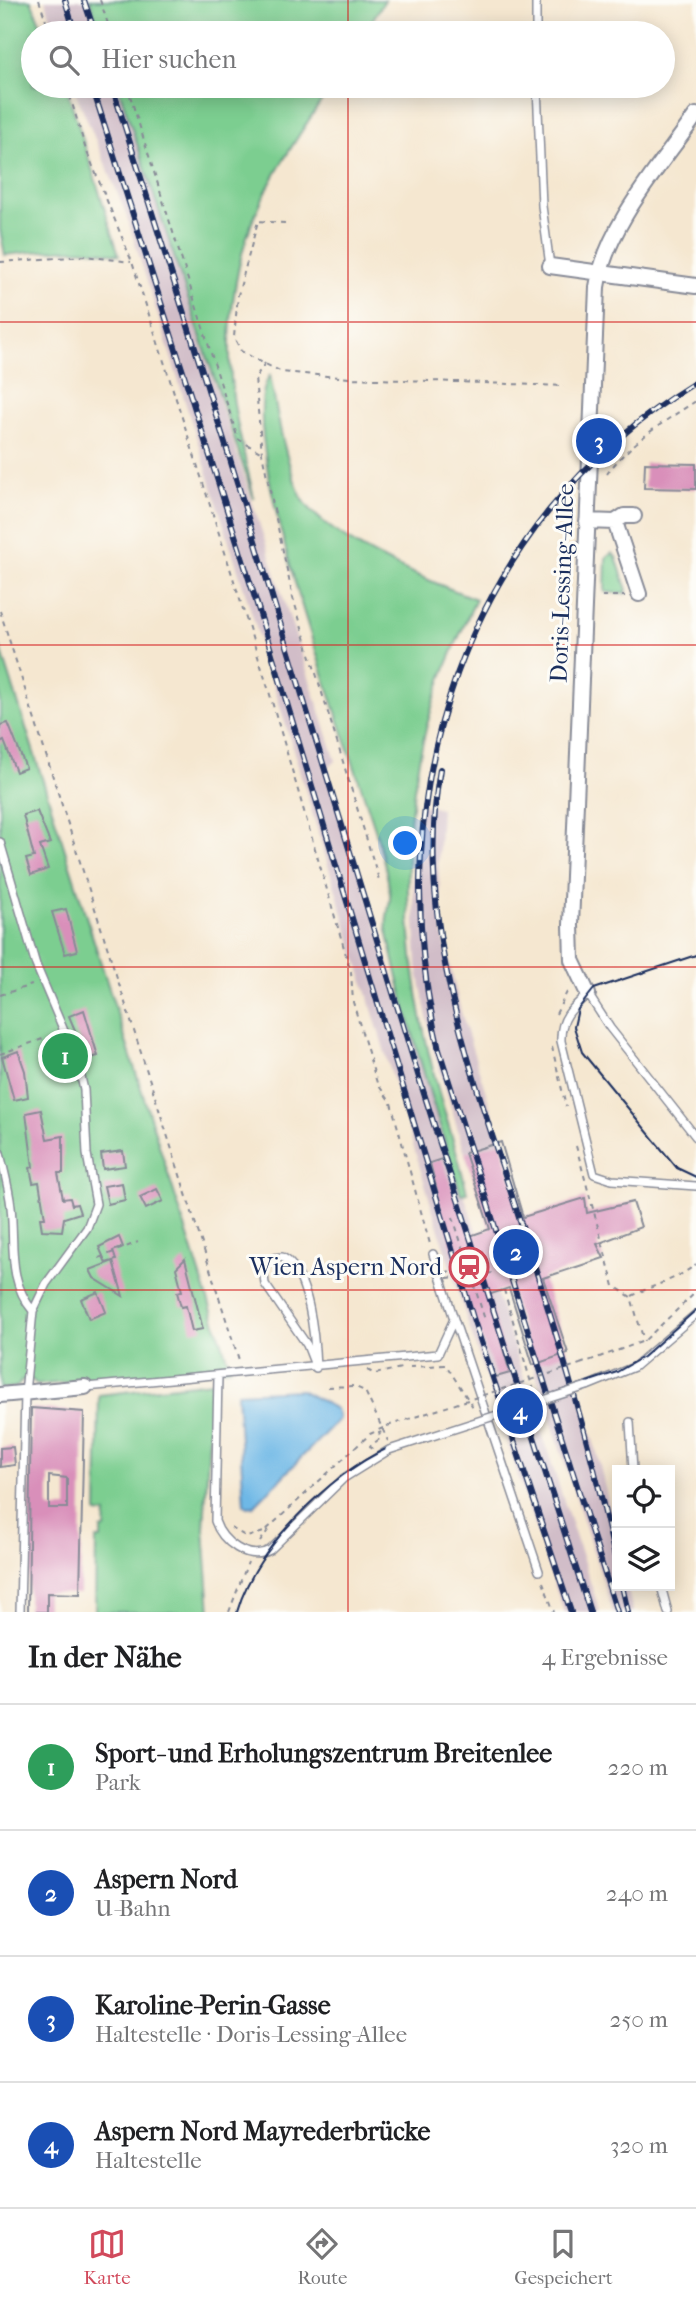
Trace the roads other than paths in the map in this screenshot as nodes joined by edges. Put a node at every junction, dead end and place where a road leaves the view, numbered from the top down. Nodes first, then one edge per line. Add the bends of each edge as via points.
1 (536, 0) edge
2 (536, 21) edge
3 (537, 98) edge
4 (696, 115) edge
5 (550, 265) joint
6 (599, 273) junction
7 (696, 286) edge
8 (634, 516) dead end
9 (587, 522) junction
10 (615, 522) junction
11 (635, 595) road end
12 (0, 842) edge
13 (0, 879) edge
14 (11, 881) junction
15 (588, 994) junction
16 (696, 1137) edge
17 (0, 1153) edge
18 (696, 1186) edge
19 (433, 1254) road end
20 (33, 1311) junction
21 (696, 1314) edge
22 (454, 1319) junction
23 (316, 1368) junction
24 (218, 1376) junction
25 (85, 1388) joint
26 (25, 1393) junction
27 (0, 1395) edge
28 (630, 1422) dead end
29 (633, 1465) edge
30 (539, 1571) road end
31 (662, 1591) edge
32 (20, 1612) edge
33 (668, 1612) edge

1 - 2 lane
3 - 5 lane
4 - 6 street, Doris-Lessing-Allee via 618,228
5 - 6 street
6 - 7 street
6 - 9 street, Doris-Lessing-Allee
8 - 10 street
9 - 10 street
9 - 15 street, Doris-Lessing-Allee via 571,925 572,960
10 - 11 street
12 - 14 lane
13 - 14 lane
14 - 20 lane via 43,981 82,1078 96,1204 87,1228 46,1284
15 - 16 lane
15 - 18 lane via 567,1014 561,1041 594,1174 612,1180
17 - 20 lane via 11,1205 13,1267
19 - 22 lane
20 - 26 lane
21 - 24 lane, bridge via 634,1367 587,1386 388,1443 344,1478 270,1550 256,1554 223,1537 215,1521
22 - 23 lane via 438,1354
22 - 30 lane
23 - 23 lane via 307,1345 265,1284 263,1267 274,1258 288,1260 300,1283 311,1314
23 - 24 lane
24 - 25 lane
25 - 26 street
26 - 27 street
26 - 32 lane
28 - 29 lane
31 - 33 lane

